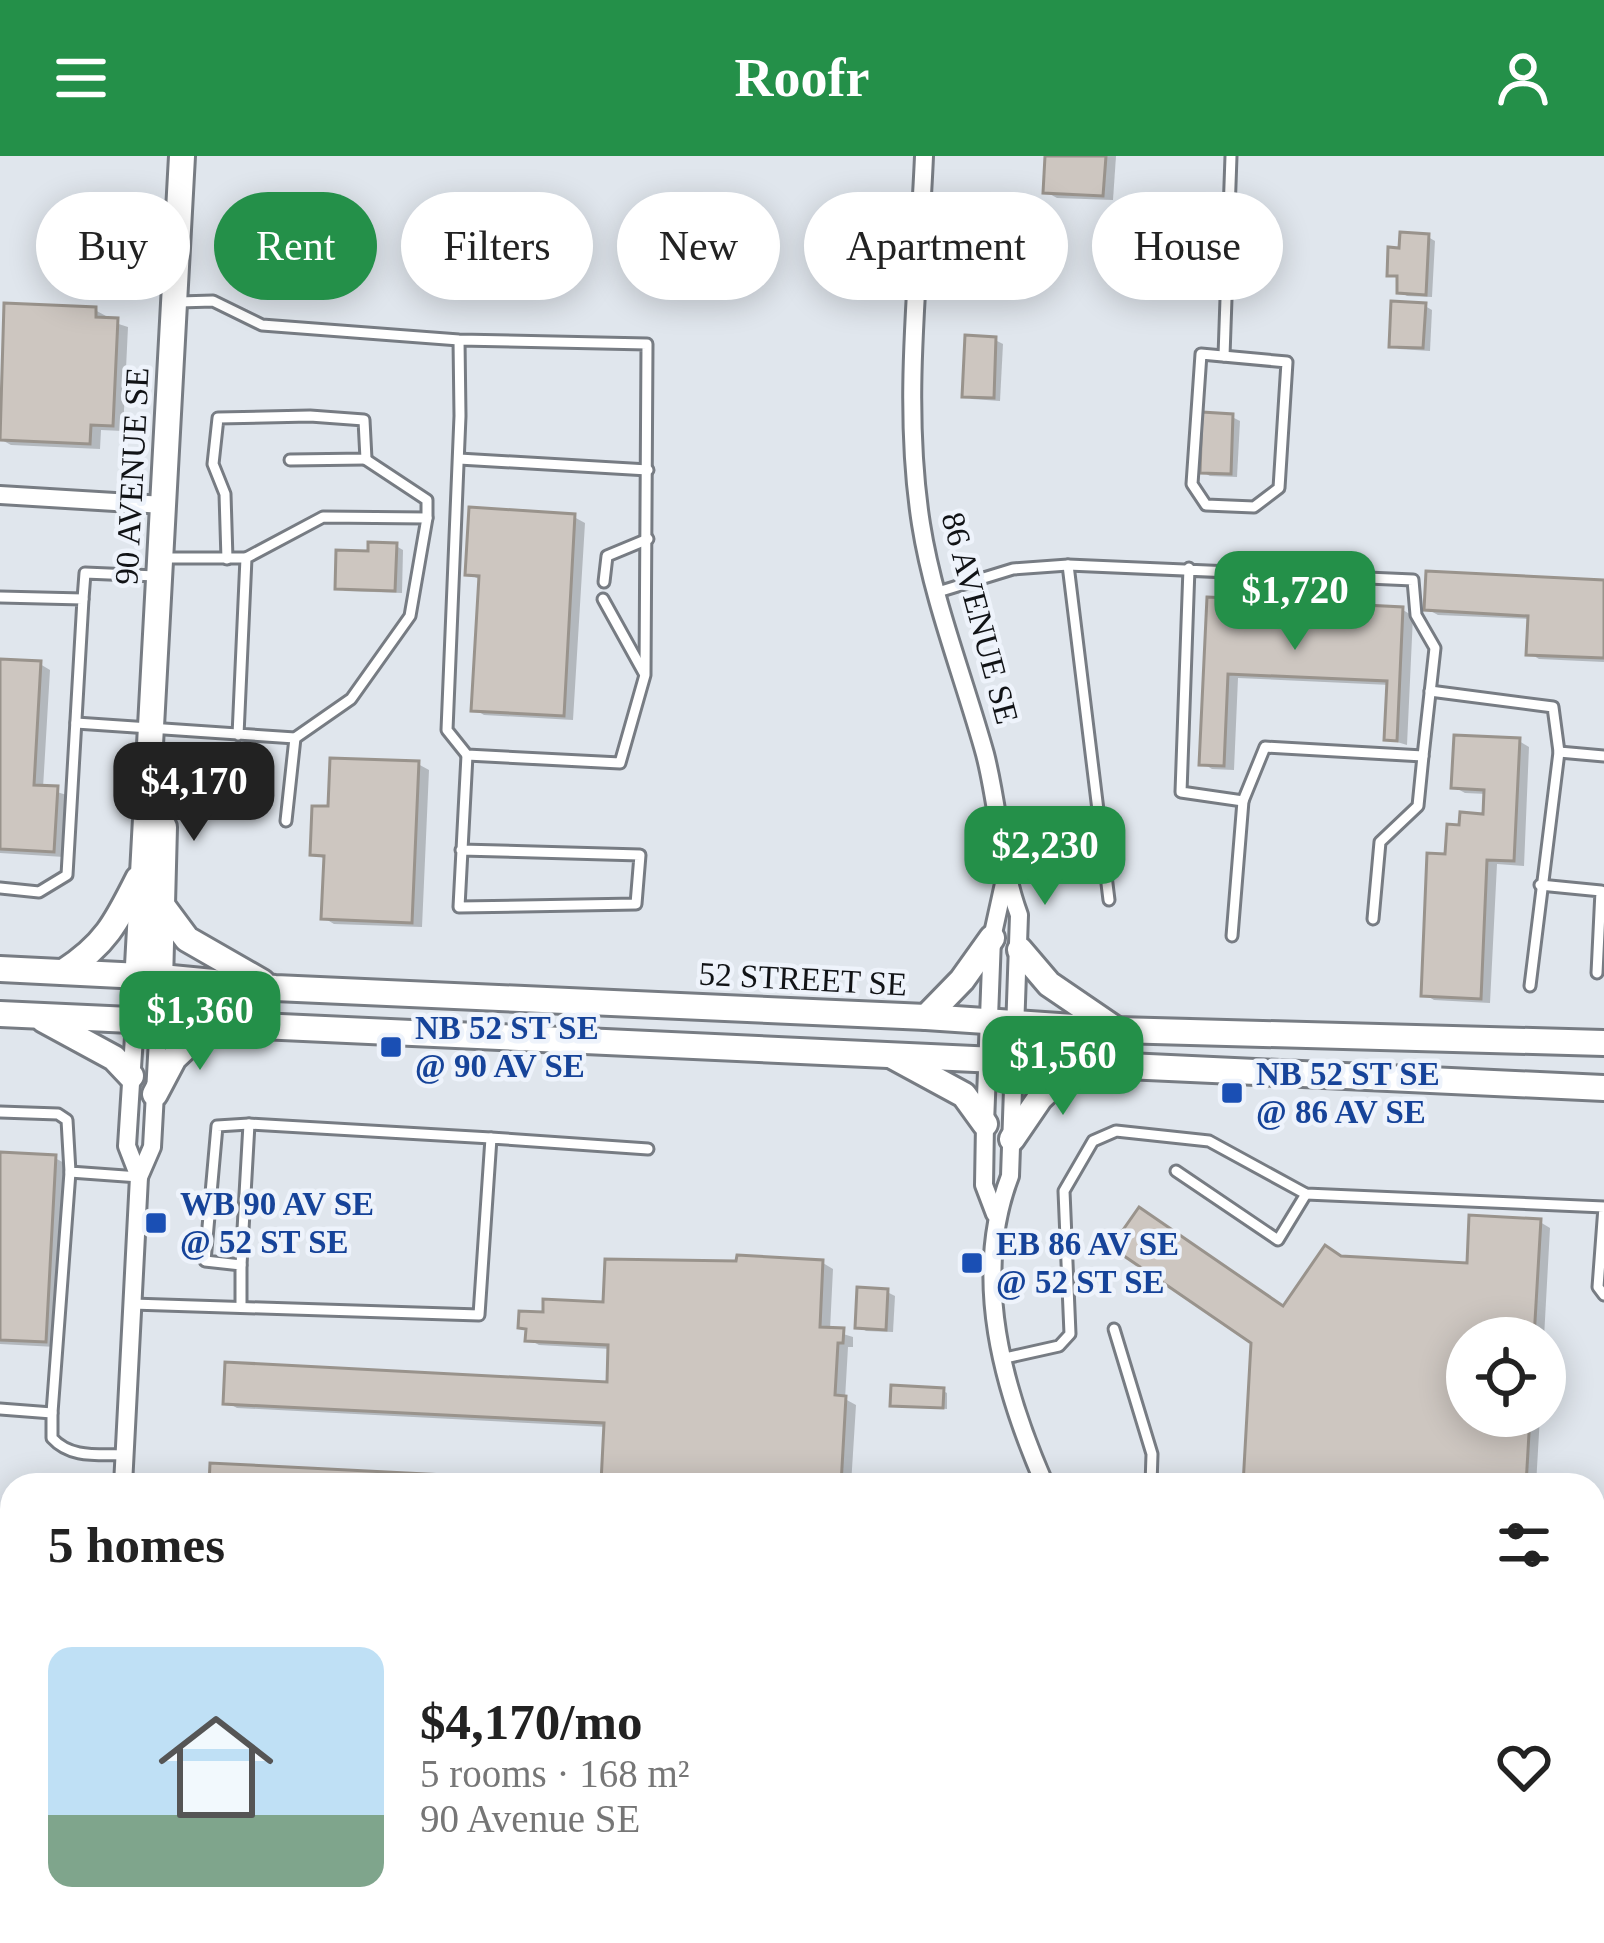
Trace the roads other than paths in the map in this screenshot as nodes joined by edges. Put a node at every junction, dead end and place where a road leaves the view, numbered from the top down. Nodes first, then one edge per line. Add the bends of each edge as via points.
1 (182, 156) edge
2 (924, 156) edge
3 (1231, 156) edge
4 (174, 302) junction
5 (459, 340) junction
6 (1224, 356) junction
7 (365, 459) junction
8 (459, 459) junction
9 (290, 460) dead end
10 (648, 470) junction
11 (0, 495) edge
12 (164, 506) junction
13 (427, 518) junction
14 (648, 539) junction
15 (246, 558) junction
16 (227, 559) junction
17 (1068, 565) junction
18 (160, 567) junction
19 (1190, 568) junction
20 (604, 582) dead end
21 (938, 592) junction
22 (0, 597) edge
23 (603, 598) dead end
24 (83, 599) junction
25 (645, 675) junction
26 (1430, 692) junction
27 (76, 723) junction
28 (152, 731) junction
29 (238, 735) junction
30 (295, 738) junction
31 (1559, 752) junction
32 (467, 755) junction
33 (1423, 756) junction
34 (1604, 757) edge
35 (148, 800) junction
36 (1243, 801) junction
37 (286, 820) dead end
38 (461, 850) junction
39 (142, 872) junction
40 (1005, 878) junction
41 (1540, 885) junction
42 (0, 888) edge
43 (1603, 891) edge
44 (1108, 900) dead end
45 (164, 908) junction
46 (1373, 919) dead end
47 (1232, 936) dead end
48 (992, 938) junction
49 (1020, 950) junction
50 (0, 969) edge
51 (63, 972) junction
52 (1597, 973) dead end
53 (150, 976) junction
54 (1530, 986) dead end
55 (275, 988) junction
56 (0, 1014) edge
57 (36, 1016) junction
58 (926, 1017) junction
59 (147, 1021) junction
60 (990, 1023) junction
61 (210, 1024) junction
62 (1017, 1024) junction
63 (1117, 1030) junction
64 (1604, 1043) edge
65 (887, 1053) junction
66 (988, 1059) junction
67 (1015, 1060) junction
68 (1076, 1064) junction
69 (131, 1076) junction
70 (1604, 1088) edge
71 (155, 1094) junction
72 (0, 1112) edge
73 (249, 1124) junction
74 (985, 1124) junction
75 (490, 1138) junction
76 (1012, 1138) junction
77 (648, 1150) dead end
78 (70, 1172) junction
79 (1176, 1172) dead end
80 (139, 1177) junction
81 (1306, 1194) junction
82 (995, 1214) junction
83 (241, 1265) junction
84 (1604, 1295) edge
85 (132, 1304) junction
86 (241, 1307) junction
87 (1114, 1329) dead end
88 (1001, 1359) junction
89 (0, 1409) edge
90 (52, 1413) junction
91 (124, 1455) junction
92 (123, 1473) edge
93 (1040, 1473) edge
94 (1151, 1473) edge

1 - 4 main road, 90 AVENUE SE
2 - 21 street, 86 AVENUE SE via 911,438
3 - 6 lane
4 - 5 lane via 213,302 262,325
4 - 12 main road, 90 AVENUE SE
5 - 8 lane
5 - 10 lane via 647,344
6 - 6 lane via 1287,362 1279,488 1254,507 1206,505 1192,484 1201,354
7 - 9 lane
7 - 13 lane via 427,500
7 - 16 lane via 364,420 218,418 213,464 225,494
8 - 10 lane
8 - 32 lane via 448,730
10 - 14 lane
11 - 12 street
12 - 18 main road, 90 AVENUE SE
13 - 15 lane via 323,517
13 - 30 lane via 410,616 351,699
14 - 20 lane via 607,556
14 - 25 lane
15 - 16 lane
15 - 29 lane
16 - 18 lane
17 - 19 lane
17 - 21 lane via 1013,569
17 - 44 lane
18 - 24 lane via 85,573
18 - 28 main road, 90 AVENUE SE
19 - 26 lane via 1413,580 1416,615 1435,648
19 - 36 lane via 1181,792
21 - 40 street, 86 AVENUE SE via 990,775
22 - 24 lane
23 - 25 lane
24 - 27 lane
25 - 32 lane via 620,763
26 - 31 lane via 1553,707
26 - 33 lane
27 - 28 lane
27 - 42 lane via 67,875 39,892
28 - 29 lane
28 - 35 main road, 90 AVENUE SE
29 - 30 lane
30 - 37 lane
31 - 34 lane
31 - 41 lane
32 - 38 lane
33 - 36 lane via 1265,747
33 - 46 lane via 1418,806 1380,842
35 - 39 main road, 90 AVENUE SE
35 - 45 main road, 90 AVENUE SE via 164,827
36 - 47 lane
38 - 38 lane via 459,907 636,904 640,854
39 - 51 main road via 114,927
39 - 53 main road, 90 AVENUE SE
40 - 48 street, 86 AVENUE SE
40 - 49 street, 86 AVENUE SE via 1019,915
41 - 43 lane
41 - 54 lane
43 - 52 lane
45 - 53 main road, 90 AVENUE SE
45 - 55 main road via 187,939
48 - 58 main road
48 - 60 street, 86 AVENUE SE
49 - 62 street, 86 AVENUE SE
49 - 63 main road via 1048,984
50 - 51 main road, 52 STREET SE
51 - 53 main road, 52 STREET SE
53 - 55 main road, 52 STREET SE
53 - 59 main road, 90 AVENUE SE
55 - 58 main road, 52 STREET SE
56 - 57 main road
57 - 59 main road
57 - 69 main road via 114,1058
58 - 60 main road, 52 STREET SE
59 - 61 main road
59 - 69 street, 90 AVENUE SE
59 - 71 street, 90 AVENUE SE
60 - 62 main road, 52 STREET SE
60 - 66 street, 86 AVENUE SE
61 - 65 main road
61 - 71 main road via 174,1058
62 - 63 main road, 52 STREET SE
62 - 67 street, 86 AVENUE SE
63 - 64 main road, 52 STREET SE
65 - 66 main road
65 - 74 main road via 964,1095
66 - 67 main road
66 - 74 street, 86 AVENUE SE
67 - 68 main road
67 - 76 street, 86 AVENUE SE
68 - 70 main road
68 - 76 main road
69 - 80 street, 90 AVENUE SE via 128,1146
71 - 80 street, 90 AVENUE SE via 152,1147
72 - 78 lane via 67,1120
73 - 75 lane
73 - 83 lane
73 - 83 lane via 217,1126 205,1261
74 - 82 street, 86 AVENUE SE via 984,1185
75 - 77 lane
75 - 86 lane via 479,1315
76 - 82 street, 86 AVENUE SE via 1010,1176
78 - 80 lane
78 - 90 lane
79 - 81 lane via 1278,1240
80 - 85 street, 90 AVENUE SE
81 - 84 lane via 1604,1207
81 - 88 lane via 1209,1141 1116,1131 1093,1141 1064,1191 1070,1334 1059,1346
82 - 88 street, 86 AVENUE SE
83 - 86 lane
85 - 86 lane
85 - 91 street, 90 AVENUE SE
87 - 94 lane
88 - 93 street, 86 AVENUE SE
89 - 90 lane
90 - 91 lane via 52,1438 62,1449
91 - 92 street, 90 AVENUE SE

